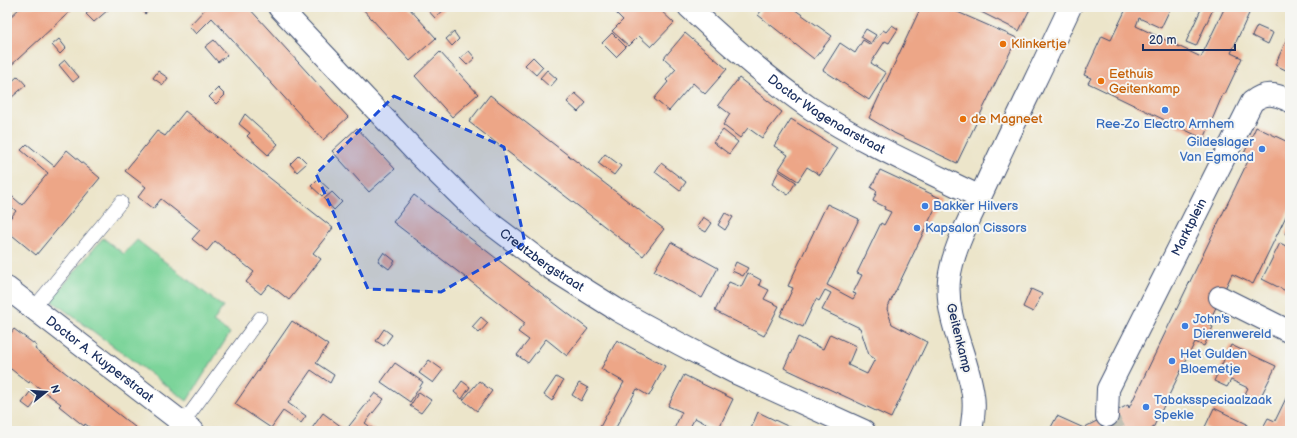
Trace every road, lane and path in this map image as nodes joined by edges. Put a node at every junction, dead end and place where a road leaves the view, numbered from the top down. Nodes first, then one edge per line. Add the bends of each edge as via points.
1 (279, 7) edge
2 (689, 7) edge
3 (1070, 7) edge
4 (1290, 101) edge
5 (980, 197) junction
6 (121, 202) dead end
7 (7, 288) edge
8 (1220, 297) dead end
9 (33, 309) junction
10 (260, 318) dead end
11 (1290, 332) edge
12 (1107, 416) tunnel mouth
13 (188, 427) edge
14 (864, 431) edge
15 (971, 431) edge

1 - 14 street, Creutzbergstraat via 416,152 482,216 547,266 619,311 680,344 734,372
2 - 5 street, Doctor Wagenaarstraat via 737,52 810,108 876,145
3 - 5 street, Geitenkamp
4 - 12 street, Marktplein via 1272,94 1252,102 1108,389
5 - 15 street, Geitenkamp via 956,250 948,295 973,394 974,413
6 - 9 lane
7 - 9 street, Doctor A. Kuyperstraat
8 - 11 street
9 - 13 street, Doctor A. Kuyperstraat
10 - 13 lane

